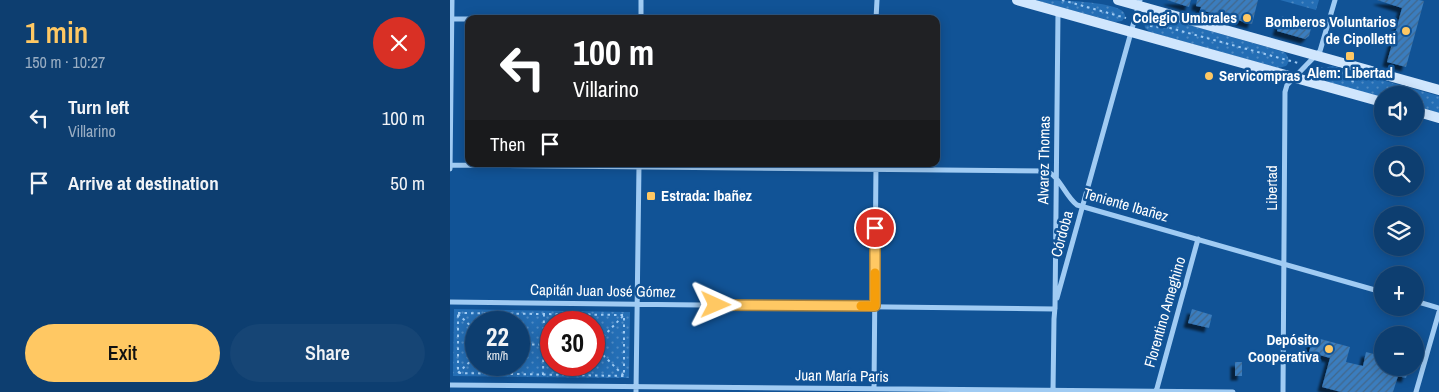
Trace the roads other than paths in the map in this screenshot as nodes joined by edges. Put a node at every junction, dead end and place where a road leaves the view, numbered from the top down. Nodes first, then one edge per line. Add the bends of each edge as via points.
1 (452, 0) edge
2 (641, 0) edge
3 (876, 0) edge
4 (1017, 0) edge
5 (1118, 0) edge
6 (1335, 0) edge
7 (1139, 3) edge
8 (1058, 12) junction
9 (641, 15) edge
10 (876, 15) edge
11 (451, 19) edge
12 (465, 20) edge
13 (1131, 32) junction
14 (1317, 56) junction
15 (1294, 78) junction
16 (1439, 90) edge
17 (1374, 100) edge
18 (1424, 114) edge
19 (1439, 118) edge
20 (450, 167) edge
21 (465, 167) edge
22 (639, 167) edge
23 (876, 167) edge
24 (1056, 180) junction
25 (1082, 206) junction
26 (1198, 239) junction
27 (1284, 264) junction
28 (1374, 290) edge
29 (450, 302) edge
30 (637, 304) junction
31 (1424, 304) edge
32 (875, 306) junction
33 (1439, 308) edge
34 (1055, 309) junction
35 (1439, 312) edge
36 (450, 384) edge
37 (636, 389) edge
38 (874, 389) junction
39 (824, 390) edge
40 (1010, 391) edge
41 (1053, 391) edge
42 (1156, 392) edge
43 (1198, 392) edge
44 (1234, 392) edge
45 (1282, 392) edge
46 (1416, 392) edge

1 - 11 street
2 - 9 street
3 - 10 street
4 - 8 main road
5 - 7 main road
6 - 14 street, Libertad
7 - 13 street, Córdoba
7 - 14 main road
8 - 13 main road
8 - 24 street, Alvarez Thomas
11 - 12 street
11 - 20 street
13 - 15 main road
13 - 25 street, Córdoba
14 - 15 street, Libertad
14 - 16 main road
15 - 17 main road
15 - 27 street, Libertad via 1284,92
18 - 19 main road
20 - 21 street
22 - 30 street
23 - 24 street via 1042,171 1052,174
23 - 32 street
24 - 25 street, Teniente Ibañez via 1072,202
24 - 34 street, Alvarez Thomas
25 - 26 street, Teniente Ibañez
25 - 34 street, Córdoba
26 - 27 street, Teniente Ibañez
26 - 42 street, Florentino Ameghino
27 - 28 street, Teniente Ibañez
27 - 45 street, Libertad
29 - 30 street, Capitán Juan José Gómez
30 - 32 street, Capitán Juan José Gómez
30 - 37 street
31 - 33 street
32 - 34 street, Capitán Juan José Gómez
32 - 38 street
34 - 41 street, Córdoba
35 - 46 street
36 - 37 street, Juan María Paris
37 - 39 street, Juan María Paris
38 - 39 street, Juan María Paris
38 - 40 street, Juan María Paris
40 - 41 street, Juan María Paris
41 - 42 street, Juan María Paris
42 - 43 street, Juan María Paris
43 - 44 street, Juan María Paris

